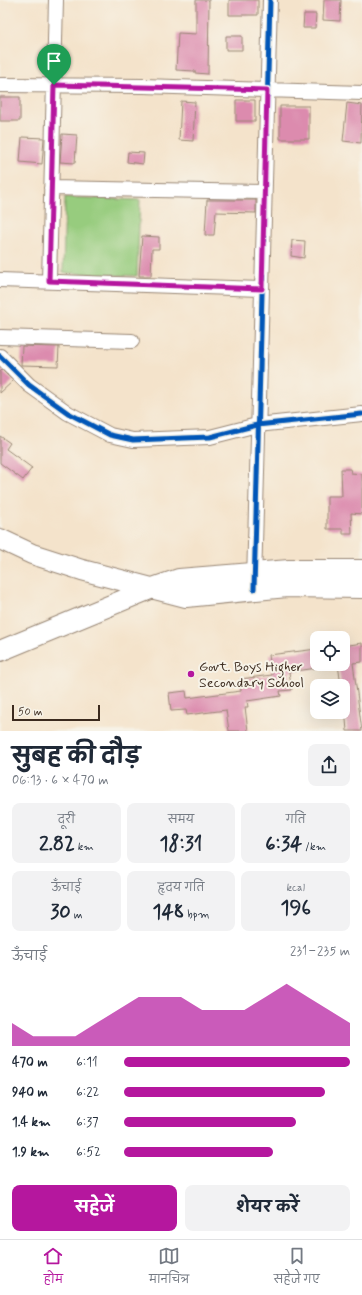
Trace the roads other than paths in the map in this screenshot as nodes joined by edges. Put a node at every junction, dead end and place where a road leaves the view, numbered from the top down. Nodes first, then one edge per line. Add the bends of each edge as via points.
1 (56, 0) edge
2 (270, 0) edge
3 (0, 85) edge
4 (54, 85) junction
5 (267, 90) junction
6 (362, 93) edge
7 (51, 188) junction
8 (264, 192) junction
9 (0, 280) edge
10 (49, 281) junction
11 (262, 289) junction
12 (0, 337) edge
13 (132, 341) dead end
14 (0, 356) edge
15 (362, 414) edge
16 (258, 425) junction
17 (0, 539) edge
18 (362, 570) edge
19 (254, 581) junction
20 (362, 588) edge
21 (150, 589) junction
22 (0, 651) edge

1 - 4 street
2 - 5 street
3 - 4 street
4 - 5 street
4 - 7 street
5 - 6 street
5 - 8 street
7 - 8 street
7 - 10 street
8 - 11 street
9 - 10 street
10 - 11 street
11 - 16 street
12 - 13 street
14 - 16 street via 29,386 68,413 110,435 133,440 210,437
15 - 16 street
16 - 19 street
17 - 21 street via 32,554
18 - 19 street via 307,569
19 - 20 street via 287,587
19 - 21 street via 179,579
21 - 22 street

